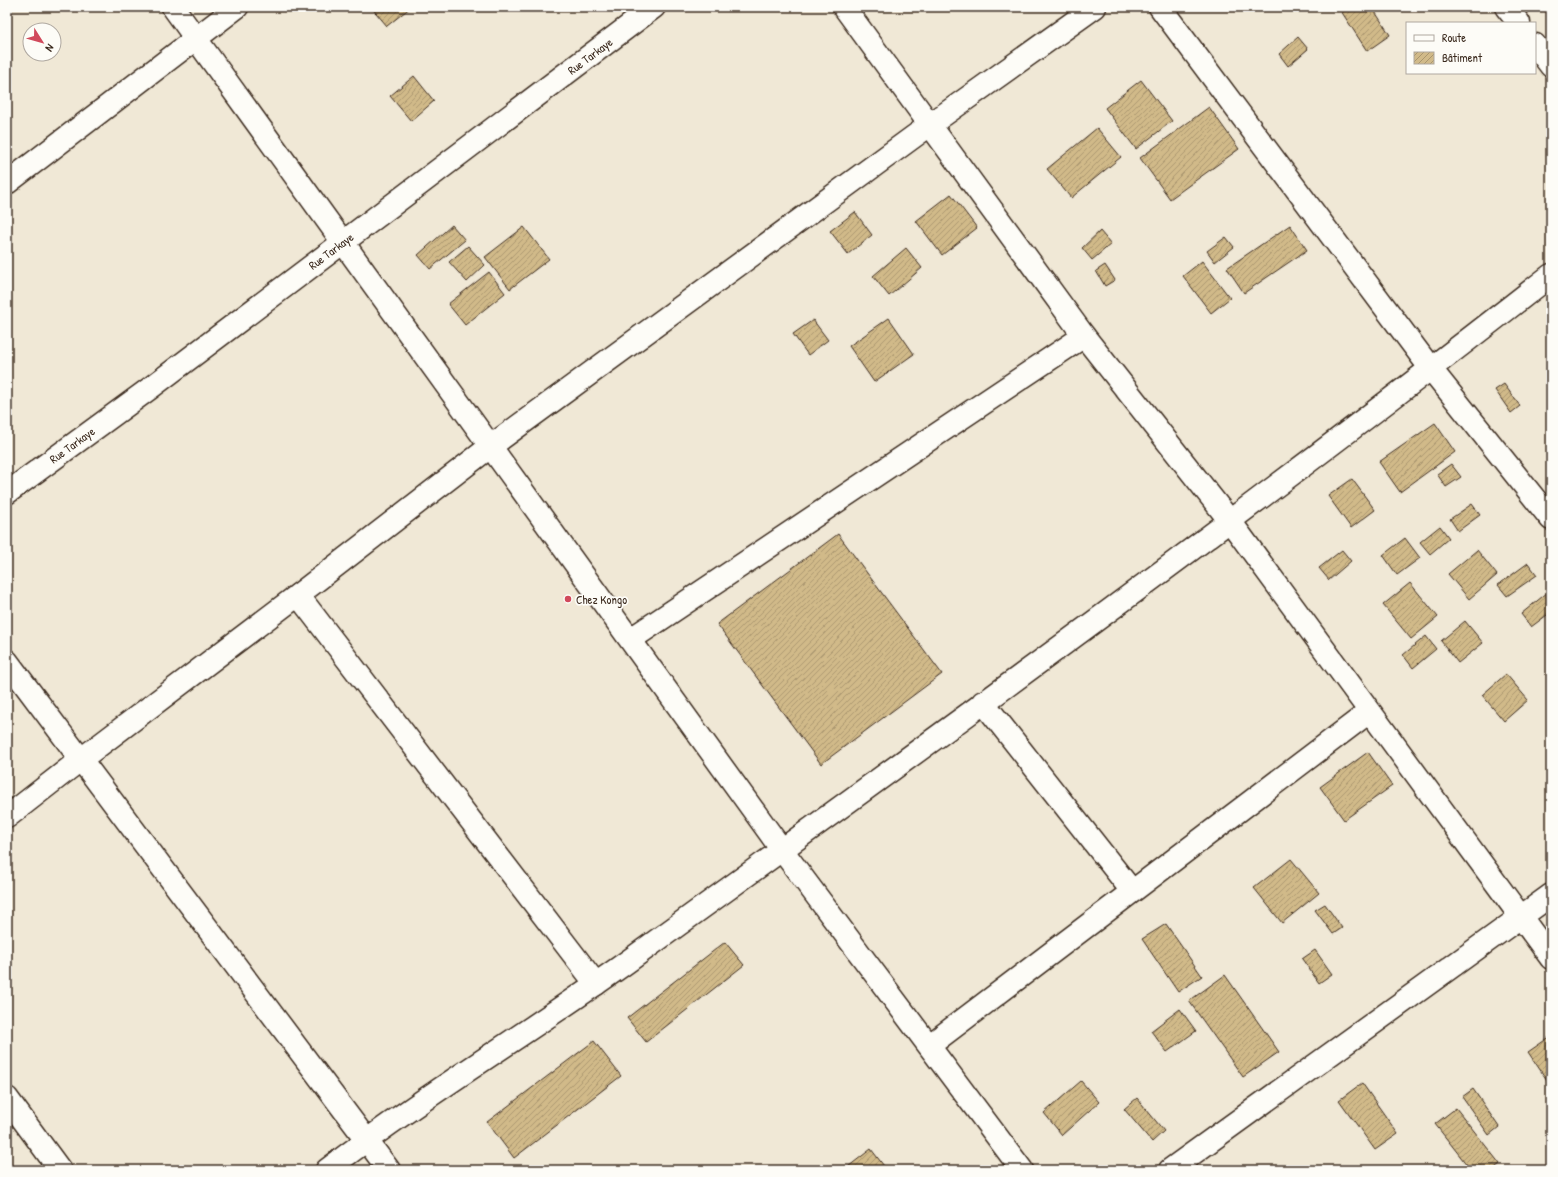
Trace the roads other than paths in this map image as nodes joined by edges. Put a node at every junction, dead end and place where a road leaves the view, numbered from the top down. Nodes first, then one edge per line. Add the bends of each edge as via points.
1 (173, 7) edge
2 (237, 7) edge
3 (654, 7) edge
4 (844, 7) edge
5 (1095, 7) edge
6 (1160, 7) edge
7 (1506, 7) edge
8 (1517, 22) edge
9 (196, 38) junction
10 (1536, 46) edge
11 (1551, 66) edge
12 (931, 124) junction
13 (7, 183) edge
14 (343, 242) junction
15 (1551, 276) edge
16 (1084, 336) junction
17 (1431, 369) junction
18 (491, 446) junction
19 (7, 493) edge
20 (1551, 519) edge
21 (1230, 521) junction
22 (298, 595) junction
23 (631, 639) junction
24 (7, 661) edge
25 (983, 702) junction
26 (1370, 712) junction
27 (80, 760) junction
28 (7, 817) edge
29 (782, 850) junction
30 (1132, 891) junction
31 (1551, 895) edge
32 (1521, 917) junction
33 (1551, 958) edge
34 (596, 984) junction
35 (930, 1045) junction
36 (7, 1098) edge
37 (366, 1140) junction
38 (60, 1170) edge
39 (326, 1170) edge
40 (389, 1170) edge
41 (1022, 1170) edge
42 (1170, 1170) edge

1 - 9 street
2 - 9 street
3 - 14 street, Rue Tarkaye
4 - 12 street
5 - 12 street
6 - 17 street
7 - 8 street
9 - 13 street
9 - 14 street
10 - 11 street
12 - 16 street
12 - 18 street
14 - 18 street
14 - 19 street, Rue Tarkaye
15 - 17 street
16 - 21 street
16 - 23 street
17 - 20 street
17 - 21 street
18 - 22 street
18 - 23 street
21 - 25 street
21 - 26 street
22 - 27 street
22 - 34 street
23 - 29 street
24 - 27 street
25 - 29 street
25 - 30 street
26 - 30 street
26 - 32 street
27 - 28 street
27 - 37 street
29 - 34 street
29 - 35 street
30 - 35 street
31 - 32 street
32 - 33 street
32 - 42 street
34 - 37 street
35 - 41 street
36 - 38 street
37 - 39 street
37 - 40 street

